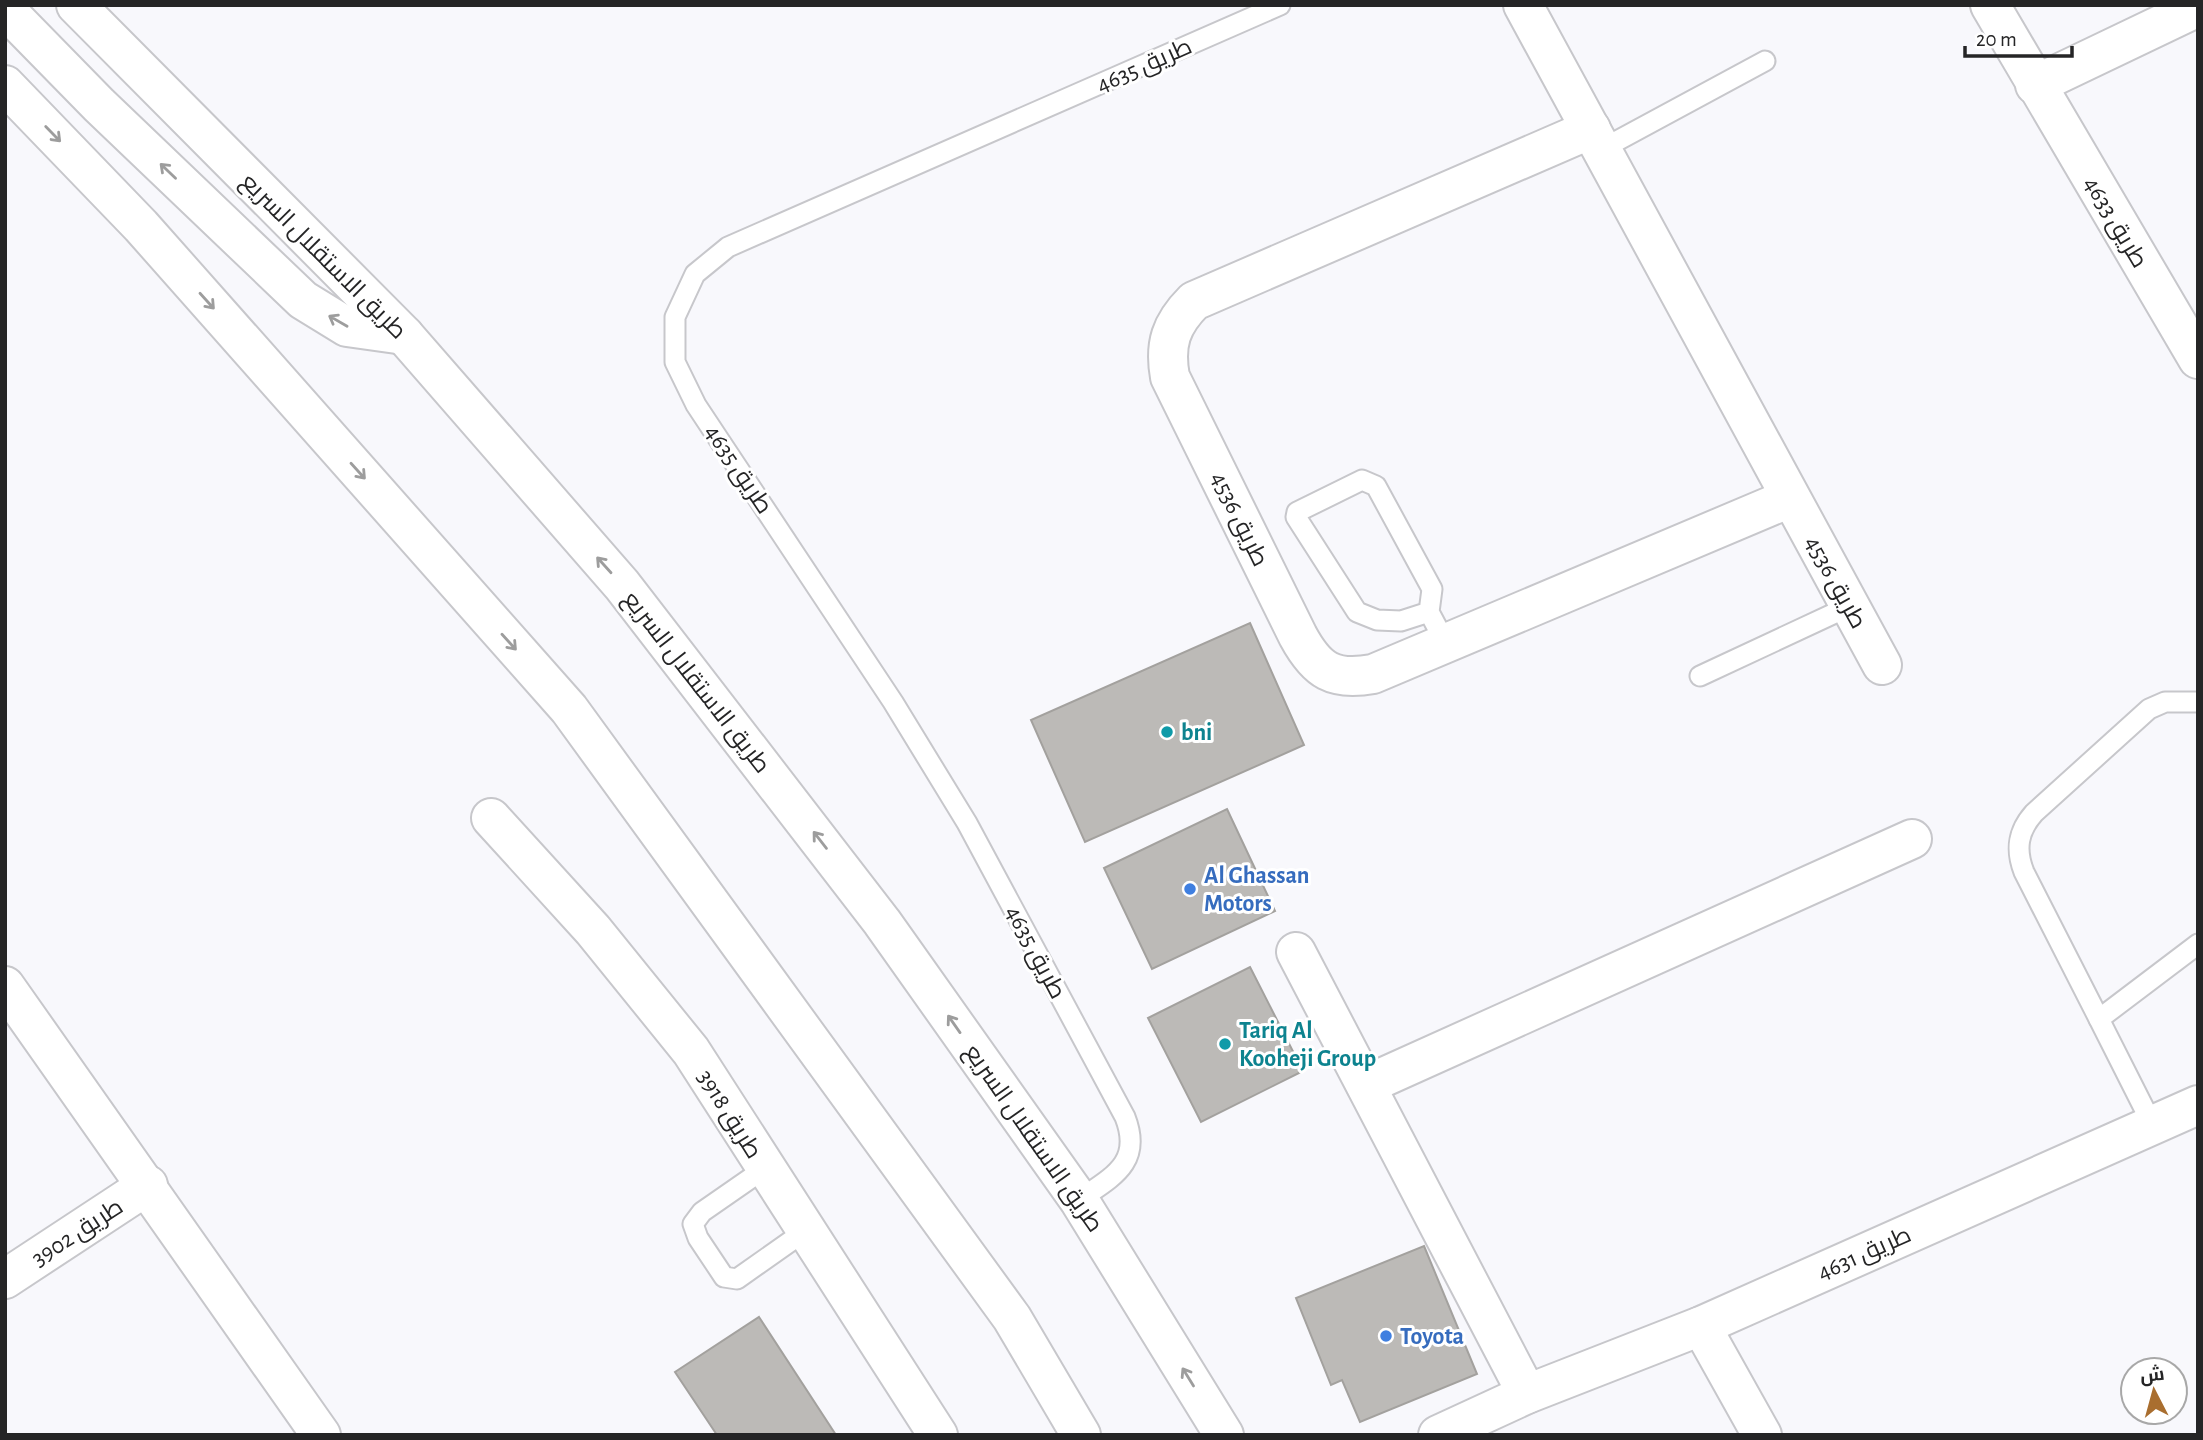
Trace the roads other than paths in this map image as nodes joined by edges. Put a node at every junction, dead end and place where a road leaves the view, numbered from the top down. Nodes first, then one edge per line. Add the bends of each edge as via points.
1 (76, 5) edge
2 (1280, 5) edge
3 (1523, 5) edge
4 (1990, 5) edge
5 (2198, 7) edge
6 (5, 9) edge
7 (1765, 61) dead end
8 (5, 85) edge
9 (2035, 85) junction
10 (1596, 139) junction
11 (404, 335) junction
12 (2198, 359) edge
13 (1790, 498) junction
14 (1850, 606) junction
15 (1438, 628) junction
16 (1882, 665) dead end
17 (1700, 676) dead end
18 (2198, 702) edge
19 (491, 818) dead end
20 (1912, 839) dead end
21 (2198, 944) edge
22 (1296, 952) dead end
23 (5, 986) edge
24 (2099, 1019) junction
25 (1366, 1085) junction
26 (2198, 1105) edge
27 (2152, 1124) junction
28 (764, 1169) junction
29 (148, 1185) junction
30 (1079, 1200) junction
31 (808, 1229) junction
32 (5, 1279) edge
33 (1701, 1326) junction
34 (1527, 1394) junction
35 (1072, 1428) edge
36 (321, 1435) edge
37 (938, 1435) edge
38 (1224, 1435) edge
39 (1438, 1435) edge
40 (1762, 1435) edge

1 - 11 street, طريق الاستقلال السريع
2 - 30 lane, طريق 4635 via 729,247 695,274 675,317 675,362 696,405 893,702 967,823 1125,1117 1131,1140 1125,1164
3 - 10 street, طريق 4536
4 - 9 street, طريق 4633
5 - 9 street
11 -> 6 street via 348,327 303,300
7 - 10 lane
8 -> 35 street via 141,226 569,709 1012,1318
9 - 12 street, طريق 4633
10 - 13 street, طريق 4536
10 - 15 street, طريق 4536 via 1194,301 1168,337 1170,377 1310,658 1329,673 1352,678 1373,674
30 -> 11 street, طريق الاستقلال السريع via 883,922 622,585
13 - 14 street, طريق 4536
13 - 15 street, طريق 4536
14 - 16 street, طريق 4536
14 - 17 lane
15 - 15 lane via 1377,620 1357,612 1297,512 1362,481 1376,486 1432,589
18 - 24 lane via 2165,702 2149,709 2034,813 2020,834 2019,860 2024,872
19 - 28 street, طريق 3918 via 593,930 691,1051
20 - 25 street
21 - 24 lane
22 - 25 street
23 - 29 street
24 - 27 lane
25 - 34 street
26 - 27 street, طريق 4631
27 - 33 street, طريق 4631
28 - 31 street, طريق 3918
28 - 31 lane via 702,1212 693,1224 724,1277 737,1279
29 - 32 street, طريق 3902
29 - 36 street
38 -> 30 street, طريق الاستقلال السريع
31 - 37 street, طريق 3918
33 - 34 street, طريق 4631
33 - 40 street
34 - 39 street, طريق 4631

